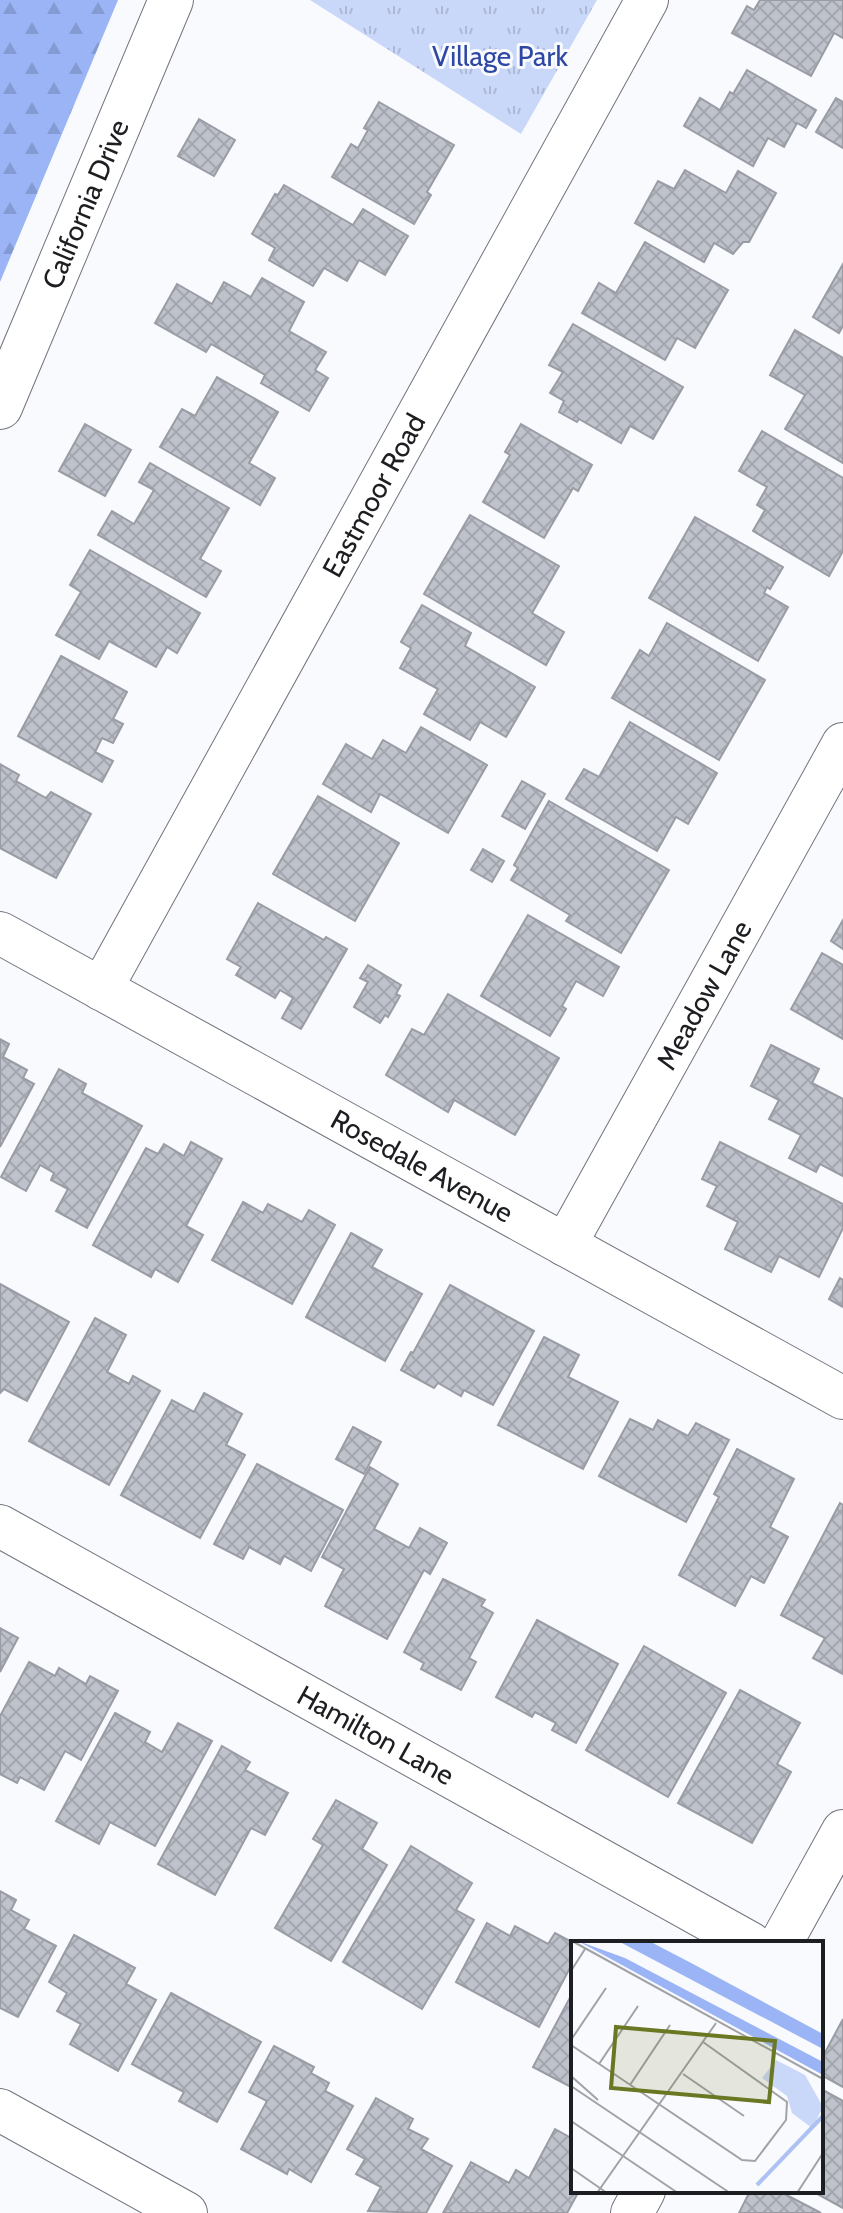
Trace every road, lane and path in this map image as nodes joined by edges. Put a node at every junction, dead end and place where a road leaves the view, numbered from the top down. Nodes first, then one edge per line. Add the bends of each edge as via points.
1 (171, 0) edge
2 (647, 0) edge
3 (0, 407) edge
4 (843, 744) edge
5 (0, 933) edge
6 (101, 989) junction
7 (565, 1245) junction
8 (843, 1398) edge
9 (0, 1526) edge
10 (843, 1831) edge
11 (746, 1941) edge
12 (782, 1941) edge
13 (0, 2110) edge
14 (643, 2193) edge
15 (186, 2213) edge
16 (632, 2213) edge

1 - 3 street, California Drive
2 - 6 street, Eastmoor Road
4 - 7 street, Meadow Lane
5 - 6 street, Rosedale Avenue
6 - 7 street, Rosedale Avenue
7 - 8 street, Rosedale Avenue
9 - 11 street, Hamilton Lane
10 - 12 street
13 - 15 street
14 - 16 street

